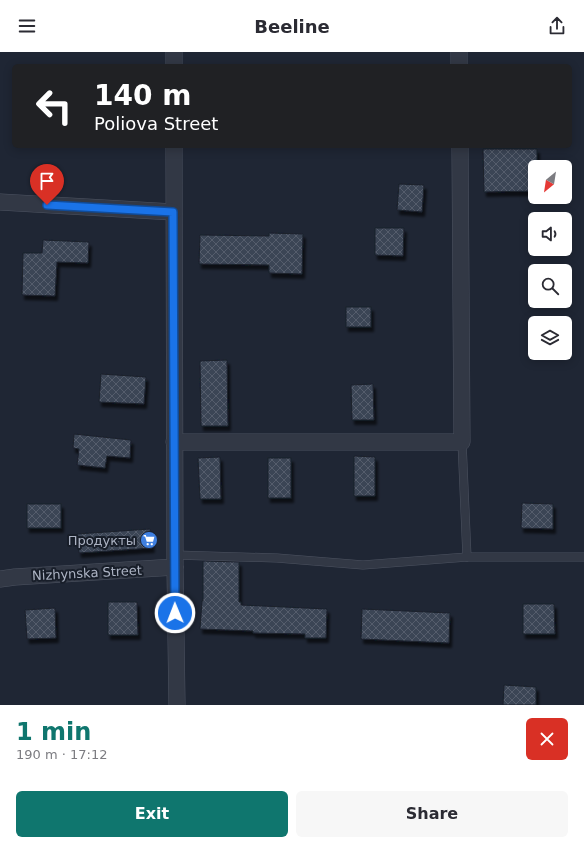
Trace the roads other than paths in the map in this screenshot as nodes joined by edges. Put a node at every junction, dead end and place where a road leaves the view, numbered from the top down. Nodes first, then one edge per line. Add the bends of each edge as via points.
1 (174, 52) edge
2 (459, 52) edge
3 (174, 64) edge
4 (459, 64) edge
5 (174, 148) edge
6 (460, 148) edge
7 (0, 202) edge
8 (173, 212) junction
9 (174, 442) junction
10 (462, 442) junction
11 (468, 557) junction
12 (584, 557) edge
13 (175, 561) junction
14 (0, 579) edge
15 (177, 705) edge

1 - 3 street
2 - 4 street
5 - 8 street
6 - 10 street
7 - 8 street
8 - 9 street
9 - 10 street
9 - 13 street
10 - 11 lane
11 - 12 lane
11 - 13 lane via 363,565 277,558
13 - 14 street, Nizhynska Street
13 - 15 street

